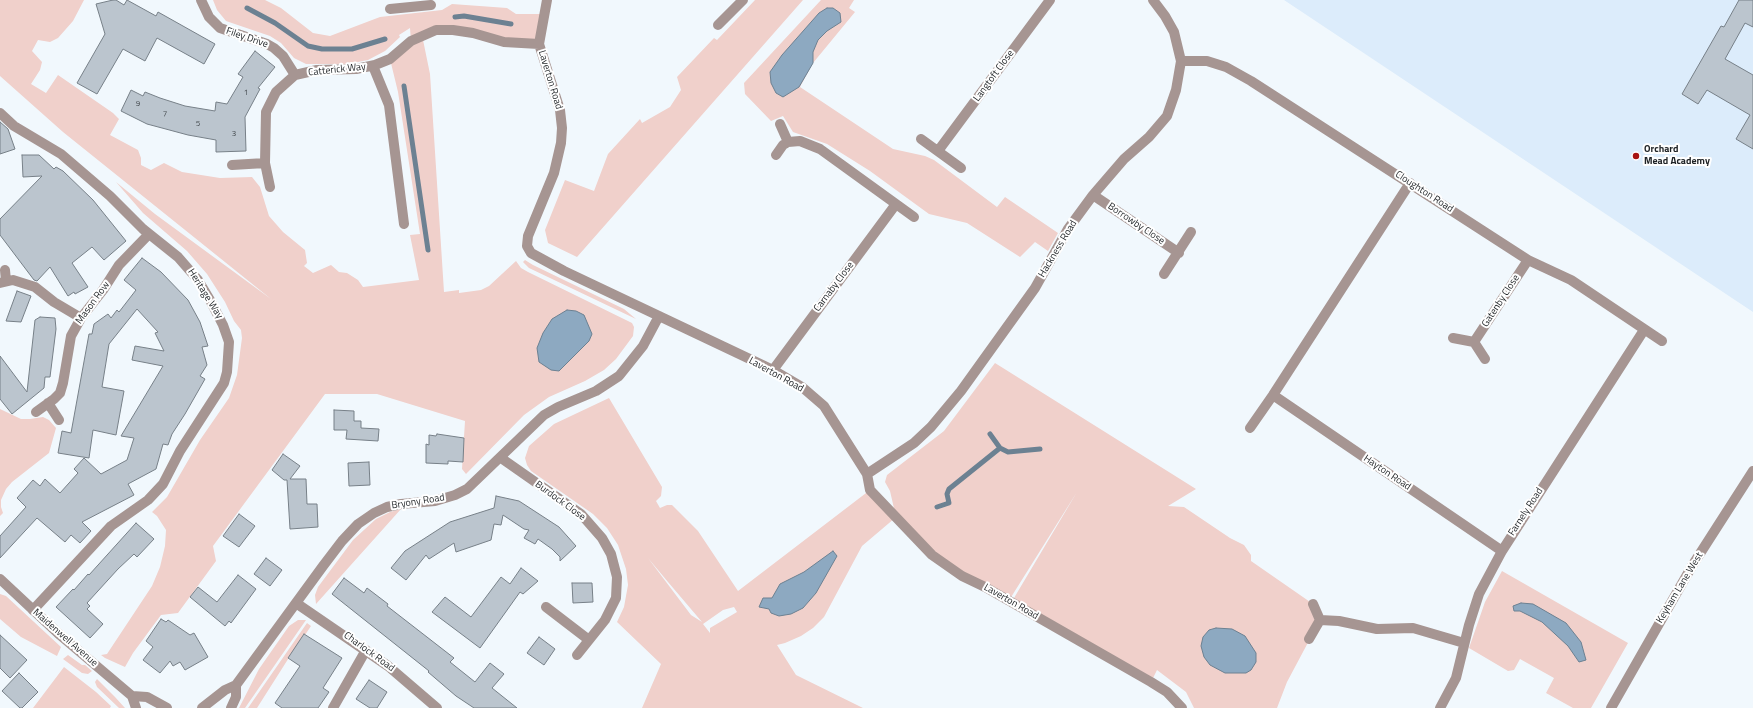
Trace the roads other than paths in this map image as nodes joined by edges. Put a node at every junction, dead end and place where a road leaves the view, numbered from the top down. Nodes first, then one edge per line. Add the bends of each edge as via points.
1 (201, 0) edge
2 (547, 0) edge
3 (1050, 0) edge
4 (1153, 0) edge
5 (737, 1) edge
6 (408, 4) edge
7 (431, 4) dead end
8 (390, 10) dead end
9 (718, 25) dead end
10 (539, 44) junction
11 (1181, 61) junction
12 (373, 66) junction
13 (295, 75) junction
14 (0, 113) edge
15 (780, 124) dead end
16 (921, 139) dead end
17 (788, 142) junction
18 (938, 151) junction
19 (776, 155) dead end
20 (265, 163) junction
21 (232, 166) dead end
22 (961, 168) dead end
23 (1410, 183) junction
24 (270, 187) dead end
25 (1093, 195) junction
26 (896, 204) junction
27 (914, 217) dead end
28 (404, 224) dead end
29 (1191, 232) dead end
30 (149, 234) junction
31 (1179, 253) junction
32 (1528, 260) junction
33 (5, 270) dead end
34 (1164, 274) dead end
35 (3, 282) edge
36 (659, 316) junction
37 (80, 318) junction
38 (1644, 330) junction
39 (1453, 338) dead end
40 (1662, 341) dead end
41 (1474, 342) junction
42 (1485, 359) dead end
43 (773, 370) junction
44 (1273, 395) junction
45 (48, 403) junction
46 (36, 412) dead end
47 (59, 420) dead end
48 (1250, 428) dead end
49 (501, 458) junction
50 (1753, 471) edge
51 (867, 474) junction
52 (1502, 551) junction
53 (0, 579) edge
54 (296, 603) junction
55 (1313, 604) dead end
56 (546, 607) dead end
57 (33, 610) junction
58 (1320, 620) junction
59 (1309, 639) dead end
60 (589, 640) junction
61 (1464, 642) junction
62 (366, 650) junction
63 (577, 655) dead end
64 (236, 685) junction
65 (132, 696) junction
66 (136, 708) edge
67 (167, 708) edge
68 (202, 708) edge
69 (231, 708) edge
70 (333, 708) edge
71 (436, 708) edge
72 (1182, 708) edge
73 (1440, 708) edge
74 (1611, 708) edge

1 - 13 street, Filey Drive via 209,17 220,28 271,46 283,56
2 - 10 street, Laverton Road
3 - 18 street, Langtoft Close
4 - 11 street, Hackness Road via 1174,32
5 - 9 street
6 - 7 street
6 - 8 street
10 - 12 street, Catterick Way via 504,42 473,33 436,30 411,41 390,59
10 - 36 street, Laverton Road via 560,110 562,128 558,161 528,236 529,251 540,259
11 - 23 street, Cloughton Road via 1207,61 1226,67
11 - 25 street, Hackness Road via 1176,90 1167,116
12 - 13 street, Catterick Way via 317,70
12 - 28 street via 389,105
13 - 20 street, Catterick Way via 276,92 268,106 265,119
14 - 30 street, Heritage Way via 14,126 62,154
15 - 17 street
16 - 18 street
17 - 19 street
17 - 26 street via 800,141 820,149
18 - 22 street
20 - 21 street
20 - 24 street, Catterick Way
23 - 32 street, Cloughton Road
23 - 44 street
25 - 31 street, Borrowby Close
25 - 51 street, Hackness Road via 1068,229 1035,288 961,391 914,443
26 - 27 street
26 - 43 street, Carnaby Close
29 - 31 street
30 - 37 street, Mason Row via 119,265
30 - 57 street, Heritage Way via 172,251 186,266 217,311 229,342 226,378 158,490 144,504 111,526
31 - 34 street
32 - 38 street, Cloughton Road via 1571,280
32 - 41 street, Gatenby Close
33 - 35 street
35 - 37 street via 18,281 35,287
36 - 43 street, Laverton Road
36 - 49 street, Bryony Road via 643,346 619,376 596,391 544,415
37 - 45 street, Mason Row via 71,336 61,390
38 - 40 street, Cloughton Road
38 - 52 street, Farnely Road
39 - 41 street
41 - 42 street
43 - 51 street, Laverton Road via 802,387 824,406
44 - 48 street
44 - 52 street, Hayton Road
45 - 46 street, Mason Row
45 - 47 street
49 - 54 street, Bryony Road via 474,484 458,494 435,501 387,507 369,516 346,537
49 - 60 street, Burdock Close via 581,514 602,538 611,554 617,577 616,598 605,620
50 - 74 street, Keyham Lane West via 1692,566
51 - 72 street, Laverton Road via 870,490 932,556 962,576 1151,682 1167,692
52 - 61 street, Farnely Road via 1479,594
53 - 57 street, Maidenwell Avenue
54 - 62 street, Charlock Road
54 - 64 street, Bryony Road
55 - 58 street
56 - 60 street
57 - 65 street, Maidenwell Avenue
58 - 59 street
58 - 61 street via 1377,629 1413,628
60 - 63 street, Burdock Close
61 - 73 street, Farnely Road via 1456,678
62 - 70 street
62 - 71 street, Charlock Road via 397,672
64 - 68 street, Bryony Road via 225,690
64 - 69 street, Bryony Road via 236,697
65 - 66 street
65 - 67 street via 147,697

